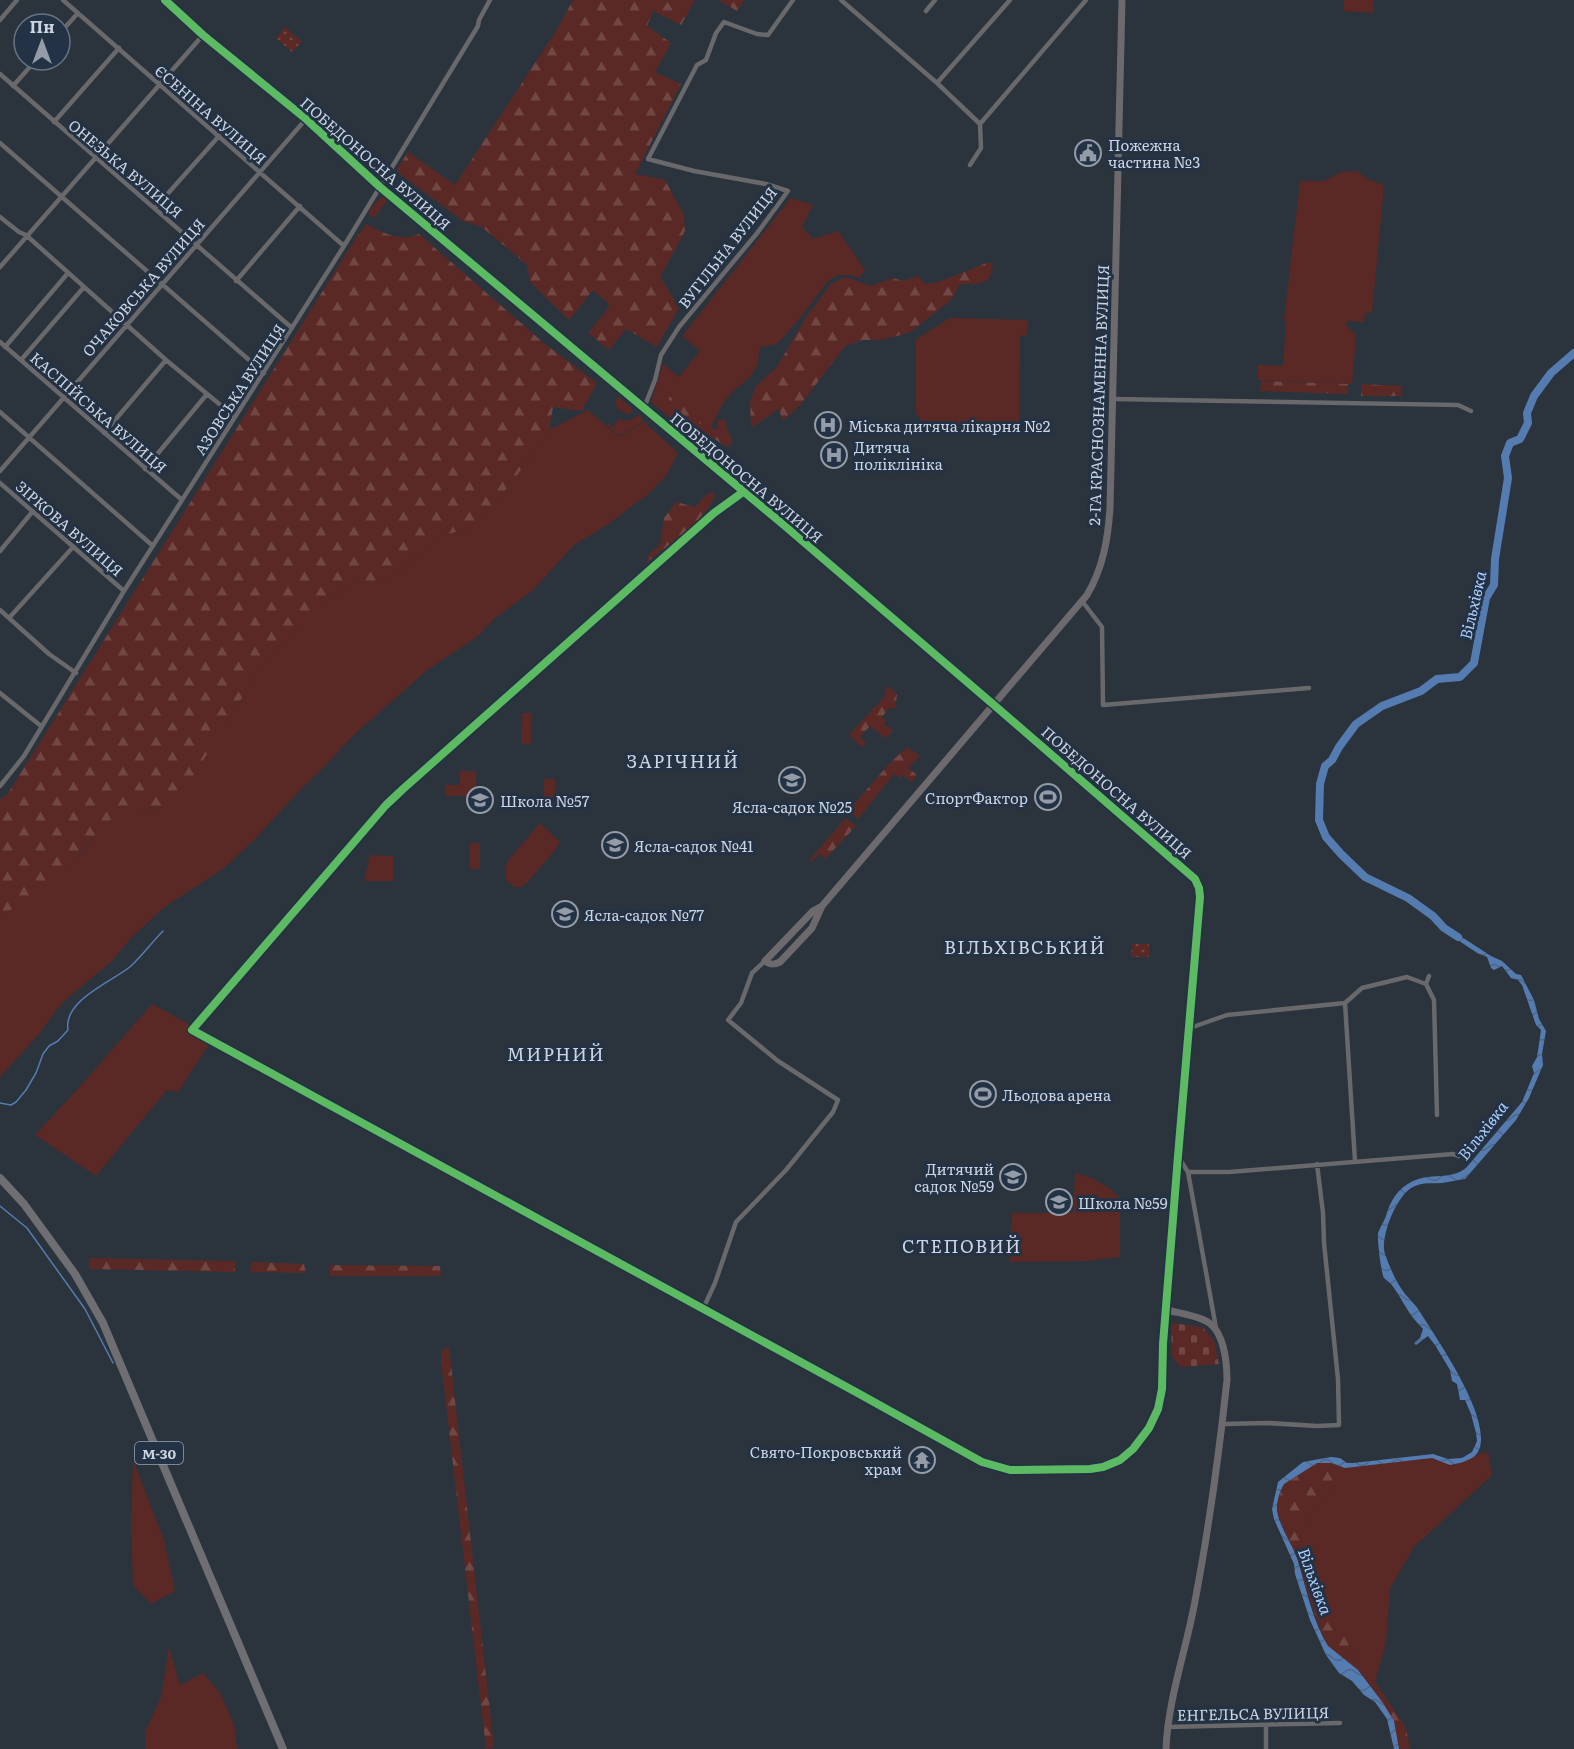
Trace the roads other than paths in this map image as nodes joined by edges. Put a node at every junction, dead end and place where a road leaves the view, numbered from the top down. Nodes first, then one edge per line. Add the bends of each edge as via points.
1 (17, 0) edge
2 (63, 0) edge
3 (165, 0) edge
4 (490, 0) edge
5 (793, 0) edge
6 (841, 0) edge
7 (935, 0) edge
8 (1010, 0) edge
9 (1086, 0) edge
10 (1122, 0) edge
11 (926, 11) dead end
12 (78, 13) junction
13 (0, 20) edge
14 (72, 20) edge
15 (203, 34) junction
16 (119, 48) junction
17 (25, 72) edge
18 (0, 74) edge
19 (937, 83) junction
20 (160, 85) junction
21 (13, 86) junction
22 (306, 119) junction
23 (54, 122) junction
24 (980, 124) junction
25 (219, 136) junction
26 (0, 143) edge
27 (96, 158) junction
28 (970, 165) dead end
29 (259, 172) junction
30 (380, 188) junction
31 (61, 197) junction
32 (300, 206) junction
33 (155, 208) junction
34 (0, 217) edge
35 (26, 236) junction
36 (196, 244) junction
37 (344, 246) junction
38 (0, 267) edge
39 (68, 273) junction
40 (236, 281) junction
41 (162, 284) junction
42 (84, 287) junction
43 (127, 324) junction
44 (292, 328) junction
45 (0, 342) edge
46 (5, 347) junction
47 (21, 360) junction
48 (166, 360) junction
49 (264, 373) junction
50 (207, 394) junction
51 (64, 397) junction
52 (1113, 399) junction
53 (644, 408) junction
54 (1471, 411) dead end
55 (0, 412) edge
56 (235, 417) junction
57 (104, 433) junction
58 (28, 437) junction
59 (145, 469) junction
60 (0, 471) edge
61 (0, 483) edge
62 (743, 492) junction
63 (182, 501) junction
64 (33, 511) junction
65 (74, 546) junction
66 (153, 546) junction
67 (0, 551) edge
68 (124, 591) junction
69 (1082, 601) junction
70 (0, 610) edge
71 (9, 618) junction
72 (76, 673) junction
73 (1308, 688) dead end
74 (0, 693) edge
75 (994, 705) junction
76 (41, 726) junction
77 (0, 786) edge
78 (822, 906) junction
79 (765, 961) junction
80 (1429, 976) dead end
81 (1426, 984) junction
82 (1345, 1003) junction
83 (1190, 1028) junction
84 (1437, 1115) dead end
85 (1178, 1156) junction
86 (1459, 1156) dead end
87 (1355, 1161) junction
88 (1317, 1164) junction
89 (1188, 1173) junction
90 (0, 1178) edge
91 (704, 1307) junction
92 (1167, 1310) junction
93 (1217, 1333) junction
94 (1222, 1424) junction
95 (1340, 1723) dead end
96 (1266, 1725) junction
97 (1167, 1726) junction
98 (283, 1749) edge
99 (1166, 1749) edge
100 (1266, 1749) edge

1 - 13 street
2 - 12 street, ЄСЕНІНА ВУЛИЦЯ
3 - 15 street, ПОБЕДОНОСНА ВУЛИЦЯ
4 - 30 street, АЗОВСЬКА ВУЛИЦЯ
5 - 53 street, ВУГІЛЬНА ВУЛИЦЯ via 768,35 724,22 648,159 788,191 679,327 661,355
6 - 19 street
7 - 11 street
8 - 19 street
9 - 24 street
10 - 52 street, 2-ГА КРАСНОЗНАМЕННА ВУЛИЦЯ
12 - 14 street
12 - 16 street, ЄСЕНІНА ВУЛИЦЯ
15 - 20 street
15 - 22 street, ПОБЕДОНОСНА ВУЛИЦЯ
16 - 20 street, ЄСЕНІНА ВУЛИЦЯ
16 - 23 street
17 - 21 street
18 - 21 street, ОНЕЗЬКА ВУЛИЦЯ
19 - 24 street
20 - 25 street, ЄСЕНІНА ВУЛИЦЯ
20 - 27 street
21 - 23 street, ОНЕЗЬКА ВУЛИЦЯ
22 - 29 street, ОЧАКОВСЬКА ВУЛИЦЯ
22 - 30 street, ПОБЕДОНОСНА ВУЛИЦЯ
23 - 27 street, ОНЕЗЬКА ВУЛИЦЯ
24 - 28 street via 981,148
25 - 29 street, ЄСЕНІНА ВУЛИЦЯ
25 - 33 street
26 - 31 street
27 - 31 street
27 - 33 street, ОНЕЗЬКА ВУЛИЦЯ
29 - 32 street, ЄСЕНІНА ВУЛИЦЯ
29 - 36 street, ОЧАКОВСЬКА ВУЛИЦЯ
30 - 37 street, АЗОВСЬКА ВУЛИЦЯ
30 - 53 street, ПОБЕДОНОСНА ВУЛИЦЯ
31 - 35 street
31 - 41 street
32 - 37 street, ЄСЕНІНА ВУЛИЦЯ
32 - 40 street
33 - 36 street, ОНЕЗЬКА ВУЛИЦЯ
34 - 35 street
35 - 38 street
35 - 39 street
36 - 40 street, ОНЕЗЬКА ВУЛИЦЯ
36 - 41 street, ОЧАКОВСЬКА ВУЛИЦЯ
37 - 44 street, АЗОВСЬКА ВУЛИЦЯ
39 - 42 street
39 - 46 street
40 - 44 street, ОНЕЗЬКА ВУЛИЦЯ
41 - 43 street, ОЧАКОВСЬКА ВУЛИЦЯ
41 - 49 street
42 - 43 street
42 - 47 street
43 - 48 street
43 - 51 street, ОЧАКОВСЬКА ВУЛИЦЯ
44 - 49 street, АЗОВСЬКА ВУЛИЦЯ
45 - 46 street, КАСПІЙСЬКА ВУЛИЦЯ
46 - 47 street, КАСПІЙСЬКА ВУЛИЦЯ
47 - 51 street, КАСПІЙСЬКА ВУЛИЦЯ
48 - 50 street
48 - 57 street
49 - 56 street, АЗОВСЬКА ВУЛИЦЯ
50 - 56 street
50 - 59 street
51 - 57 street, КАСПІЙСЬКА ВУЛИЦЯ
51 - 58 street, ОЧАКОВСЬКА ВУЛИЦЯ
52 - 54 street via 1458,405
52 - 69 street, 2-ГА КРАСНОЗНАМЕННА ВУЛИЦЯ via 1108,529 1100,568
53 - 62 street, ПОБЕДОНОСНА ВУЛИЦЯ
55 - 58 street
56 - 63 street, АЗОВСЬКА ВУЛИЦЯ
57 - 59 street, КАСПІЙСЬКА ВУЛИЦЯ
58 - 60 street, ОЧАКОВСЬКА ВУЛИЦЯ
58 - 66 street
59 - 63 street, КАСПІЙСЬКА ВУЛИЦЯ
61 - 64 street, ЗІРКОВА ВУЛИЦЯ
62 - 75 street, ПОБЕДОНОСНА ВУЛИЦЯ
62 - 91 street via 714,513 395,797 192,1030
63 - 66 street, АЗОВСЬКА ВУЛИЦЯ
64 - 65 street, ЗІРКОВА ВУЛИЦЯ
64 - 67 street
65 - 68 street, ЗІРКОВА ВУЛИЦЯ
65 - 71 street
66 - 68 street, АЗОВСЬКА ВУЛИЦЯ
68 - 72 street, АЗОВСЬКА ВУЛИЦЯ
69 - 73 street via 1102,627 1103,705
69 - 75 street, 2-ГА КРАСНОЗНАМЕННА ВУЛИЦЯ
70 - 71 street
71 - 72 street
72 - 76 street, АЗОВСЬКА ВУЛИЦЯ
74 - 76 street
75 - 78 street, 2-ГА КРАСНОЗНАМЕННА ВУЛИЦЯ
75 - 83 street, ПОБЕДОНОСНА ВУЛИЦЯ via 1195,879 1200,897
76 - 77 street, АЗОВСЬКА ВУЛИЦЯ
78 - 79 street, 2-ГА КРАСНОЗНАМЕННА ВУЛИЦЯ
78 - 79 street, 2-ГА КРАСНОЗНАМЕННА ВУЛИЦЯ via 812,928 780,962 775,965
79 - 91 street via 752,973 741,1003 728,1020 778,1061 838,1100 786,1170 736,1222
80 - 81 street
81 - 82 street via 1407,977 1362,988
81 - 84 street via 1434,1000
82 - 83 street via 1227,1015
82 - 87 street
83 - 85 street, ПОБЕДОНОСНА ВУЛИЦЯ
85 - 89 street
85 - 92 street, ПОБЕДОНОСНА ВУЛИЦЯ
86 - 87 street
87 - 88 street
88 - 89 street
88 - 94 street via 1339,1425
89 - 93 street
90 - 98 highway, М-30 via 75,1274 104,1323
91 - 92 street via 982,1462 1010,1470 1103,1467 1133,1449 1158,1409
92 - 93 street via 1206,1320
93 - 94 street via 1227,1368
94 - 97 street via 1195,1602
95 - 96 street, ЕНГЕЛЬСА ВУЛИЦЯ
96 - 97 street, ЕНГЕЛЬСА ВУЛИЦЯ
96 - 100 street
97 - 99 street

